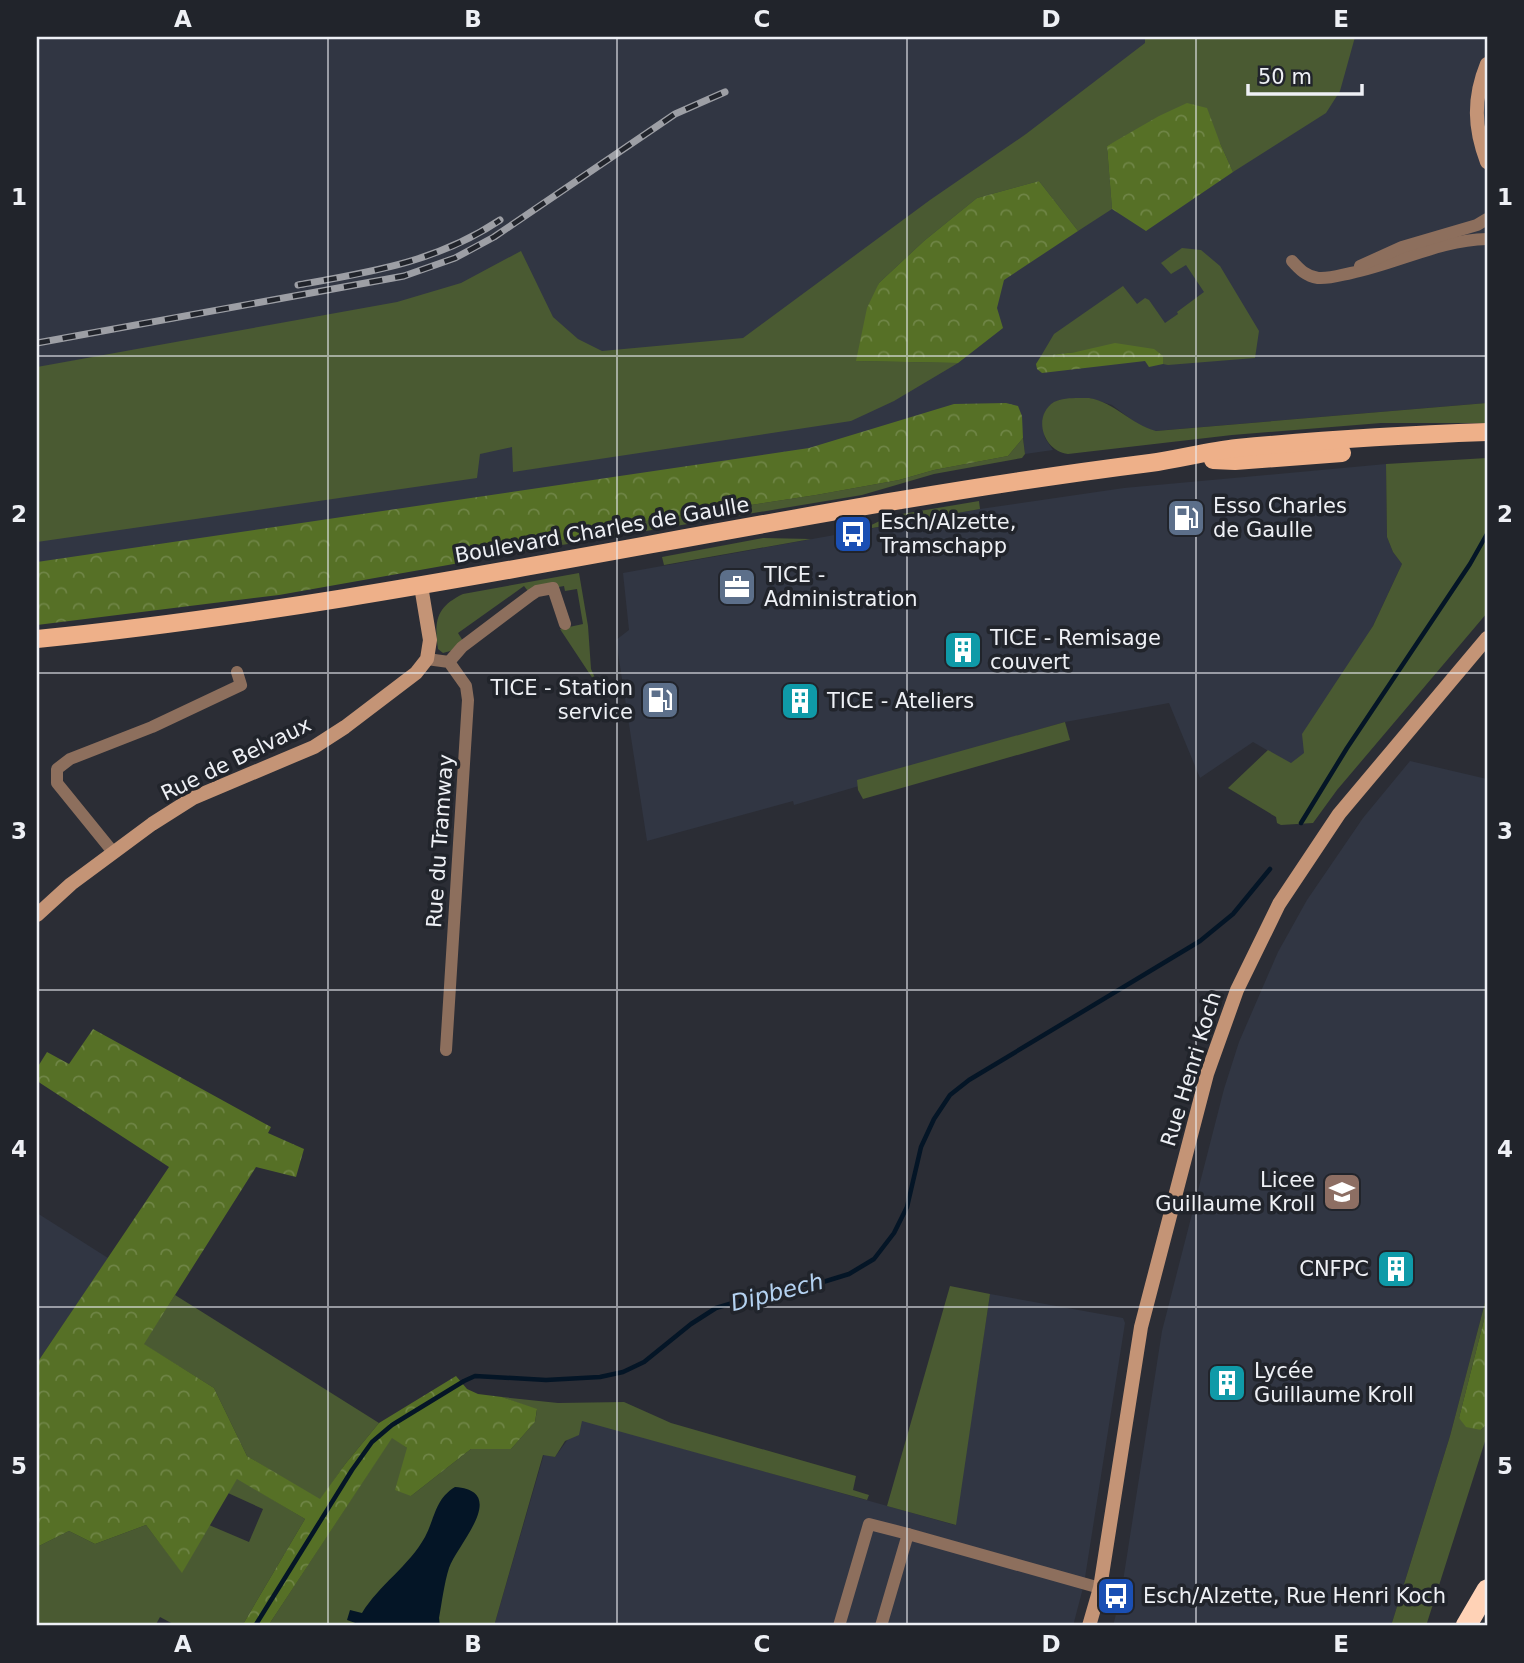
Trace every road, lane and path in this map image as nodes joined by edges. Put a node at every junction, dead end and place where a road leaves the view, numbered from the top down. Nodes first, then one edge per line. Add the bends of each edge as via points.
1 (1487, 64) edge
2 (1487, 162) edge
3 (1487, 219) edge
4 (1487, 239) edge
5 (1292, 261) dead end
6 (1337, 276) junction
7 (1487, 424) edge
8 (1487, 432) edge
9 (1421, 435) junction
10 (1487, 444) edge
11 (1175, 460) junction
12 (421, 586) junction
13 (565, 624) dead end
14 (1487, 638) edge
15 (37, 639) edge
16 (427, 659) junction
17 (449, 662) junction
18 (237, 672) dead end
19 (113, 852) junction
20 (37, 915) edge
21 (446, 1050) dead end
22 (908, 1534) junction
23 (1100, 1588) junction
24 (1487, 1590) edge
25 (1487, 1617) edge
26 (839, 1626) edge
27 (881, 1626) edge
28 (1090, 1626) edge
29 (1466, 1626) edge
30 (1482, 1626) edge

1 - 2 street via 1476,112
3 - 6 street via 1402,247
4 - 6 street via 1439,247
5 - 6 street via 1305,274
7 - 9 street, Boulevard Charles de Gaulle
8 - 9 main road, Boulevard Charles de Gaulle
9 - 11 main road, Boulevard Charles de Gaulle via 1234,449
10 - 11 main road, Boulevard Charles de Gaulle via 1234,461
11 - 12 main road, Boulevard Charles de Gaulle via 967,488
12 - 15 main road, Boulevard Charles de Gaulle
12 - 16 street via 430,640
13 - 17 street via 553,588 531,595
14 - 23 street, Rue Henri Koch via 1339,814 1279,904 1237,990 1207,1074 1141,1327
16 - 17 street
16 - 19 street, Rue de Belvaux via 416,673 314,747 193,798
17 - 21 street, Rue du Tramway via 466,686 468,700
18 - 19 street via 241,685 70,759 57,769 57,783
19 - 20 street, Rue de Belvaux
22 - 23 street
22 - 26 street via 869,1524
22 - 27 street
23 - 28 street, Rue Henri Koch
24 - 29 highway
25 - 30 highway

